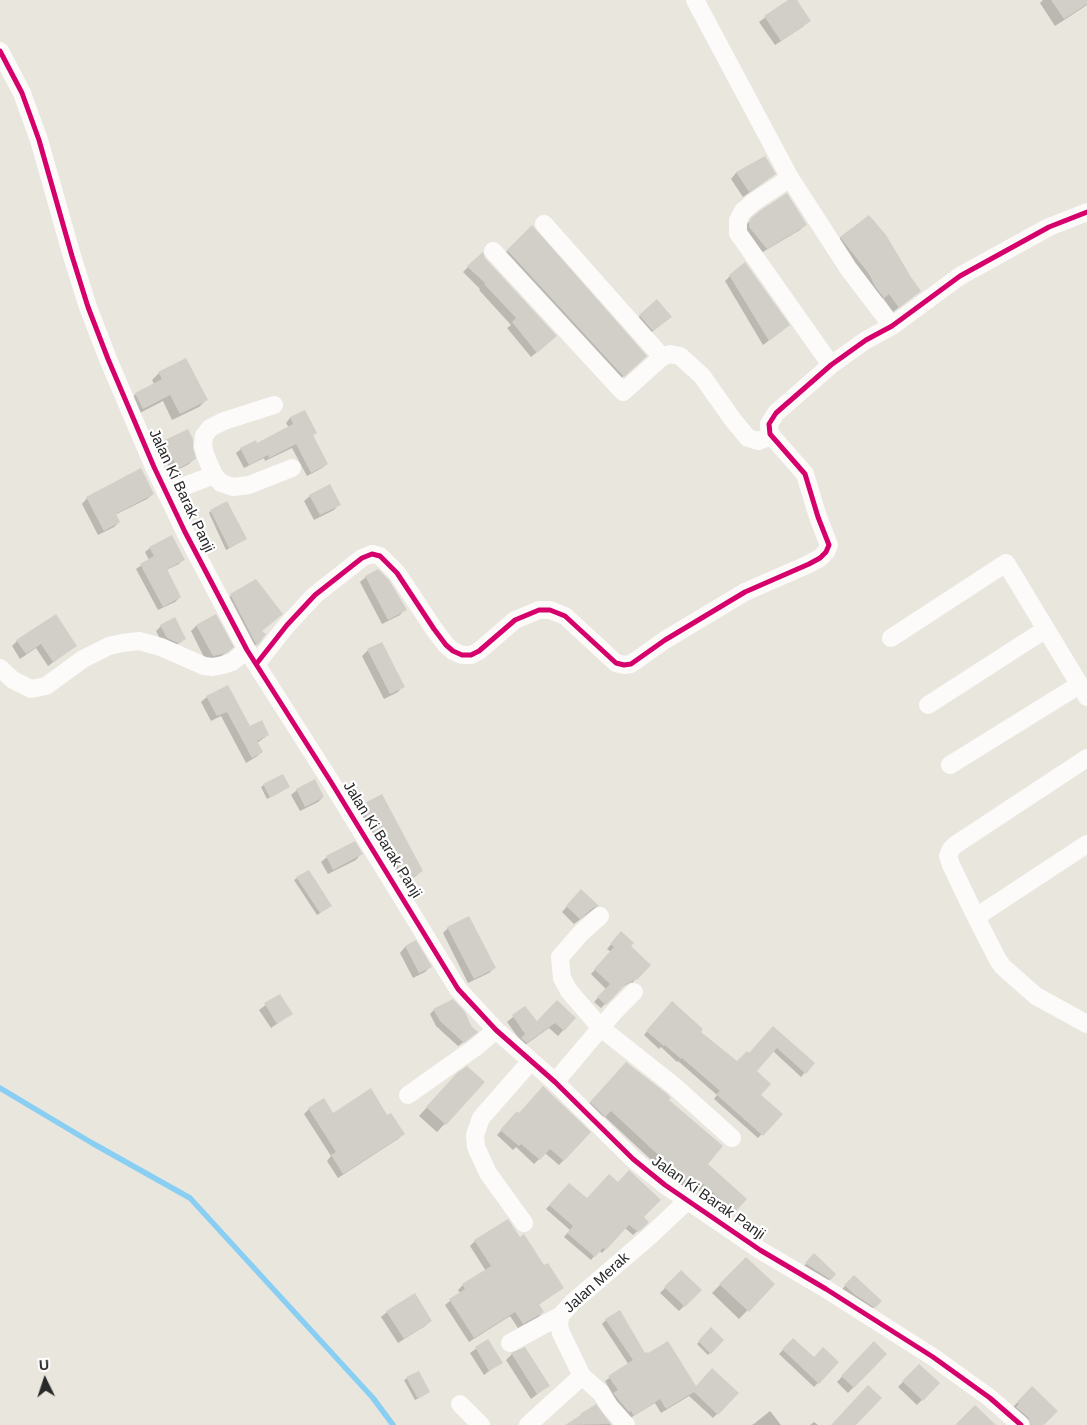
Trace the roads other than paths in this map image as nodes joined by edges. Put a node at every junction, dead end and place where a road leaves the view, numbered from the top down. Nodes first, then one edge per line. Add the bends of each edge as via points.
1 (695, 0) edge
2 (0, 51) edge
3 (790, 178) junction
4 (1087, 212) edge
5 (544, 224) dead end
6 (493, 251) dead end
7 (892, 326) junction
8 (662, 357) junction
9 (831, 365) junction
10 (274, 405) dead end
11 (770, 434) junction
12 (292, 468) dead end
13 (214, 475) junction
14 (166, 493) junction
15 (1046, 629) junction
16 (891, 638) dead end
17 (252, 657) junction
18 (0, 668) edge
19 (1083, 691) edge
20 (928, 705) dead end
21 (1087, 758) edge
22 (950, 765) dead end
23 (1087, 844) edge
24 (600, 916) dead end
25 (976, 917) junction
26 (634, 992) dead end
27 (1087, 1024) edge
28 (600, 1028) junction
29 (496, 1030) junction
30 (531, 1061) junction
31 (554, 1082) junction
32 (408, 1095) dead end
33 (732, 1138) dead end
34 (686, 1201) junction
35 (524, 1224) dead end
36 (560, 1316) junction
37 (510, 1343) dead end
38 (582, 1376) junction
39 (460, 1404) dead end
40 (481, 1425) edge
41 (528, 1425) edge
42 (626, 1425) edge
43 (1021, 1425) edge

1 - 3 street
2 - 14 street, Jalan Ki Barak Panji via 22,93 39,140 88,307
3 - 7 street via 848,268
3 - 9 street via 743,211 738,220 738,233
4 - 7 street via 1049,227 960,276
5 - 8 street
6 - 8 street via 622,392
7 - 9 street
8 - 11 street via 670,354 680,356 691,365 748,438 758,441
9 - 11 street via 776,413 769,424
10 - 13 street via 210,428 204,436 203,446
11 - 17 street via 805,474 829,545 826,552 809,564 745,592 631,664 616,663 565,616 550,610 539,610 514,620 479,651 462,655 453,651 440,637 397,573 380,556 372,554 362,558 315,595
12 - 13 street via 241,486 221,483
13 - 14 street
14 - 17 street, Jalan Ki Barak Panji
15 - 16 street via 1006,563
15 - 19 street
15 - 20 street
17 - 18 street via 223,666 204,666 161,647 139,642 122,643 83,659 46,686 31,689 13,680
17 - 29 street, Jalan Ki Barak Panji via 450,977
19 - 22 street
21 - 25 street via 951,849 948,856 951,865
23 - 25 street
24 - 28 street via 560,957 560,967 569,991
25 - 27 street via 1003,967 1036,996
26 - 28 street
28 - 31 street
28 - 33 street
29 - 30 street, Jalan Ki Barak Panji
29 - 32 street
30 - 31 street, Jalan Ki Barak Panji
30 - 35 street via 481,1118 474,1135 488,1173
31 - 34 street, Jalan Ki Barak Panji via 633,1159
34 - 36 street, Jalan Merak
34 - 43 street, Jalan Ki Barak Panji via 933,1357
36 - 37 street
36 - 38 street, Jalan Merak via 561,1333
38 - 41 street
38 - 42 street, Jalan Merak via 601,1392
39 - 40 street

